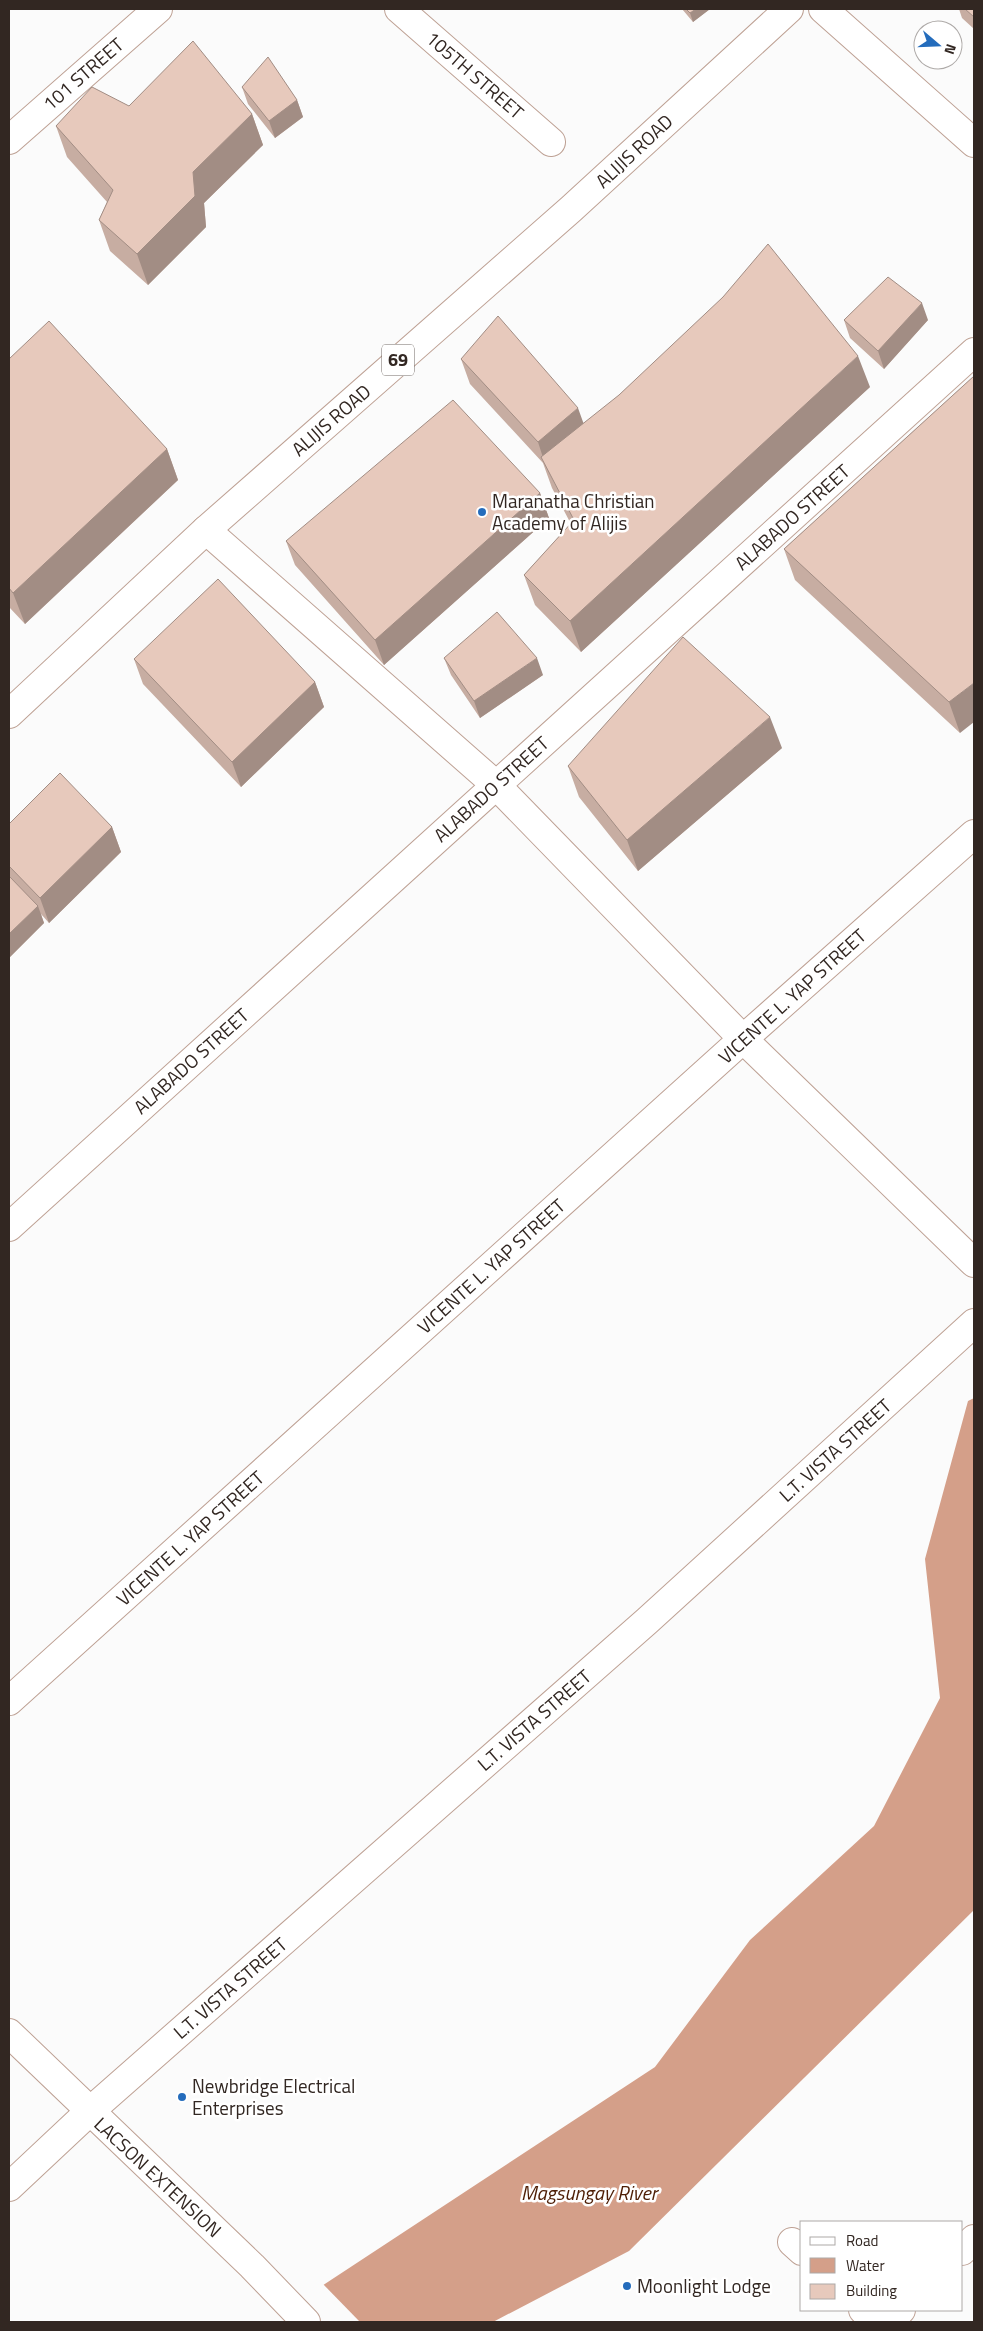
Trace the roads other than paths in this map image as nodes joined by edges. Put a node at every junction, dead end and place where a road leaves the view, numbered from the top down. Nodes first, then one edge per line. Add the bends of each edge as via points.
1 (158, 9) edge
2 (399, 9) edge
3 (789, 9) edge
4 (823, 9) edge
5 (9, 140) edge
6 (551, 142) dead end
7 (974, 143) edge
8 (974, 352) edge
9 (206, 530) junction
10 (9, 714) edge
11 (496, 785) junction
12 (974, 834) edge
13 (743, 1039) junction
14 (9, 1227) edge
15 (974, 1263) edge
16 (974, 1323) edge
17 (9, 1701) edge
18 (9, 2033) edge
19 (89, 2112) junction
20 (9, 2187) edge
21 (974, 2239) edge
22 (963, 2250) edge
23 (864, 2311) edge
24 (900, 2311) edge
25 (306, 2322) edge
26 (876, 2322) edge
27 (888, 2322) edge

1 - 5 street, 101 STREET
2 - 6 street, 105TH STREET
3 - 9 street, ALIJIS ROAD / 69 via 571,209
4 - 7 street
8 - 11 street, ALABADO STREET
9 - 10 street, ALIJIS ROAD / 69
9 - 11 street
11 - 13 street
11 - 14 street, ALABADO STREET
12 - 13 street, VICENTE L. YAP STREET
13 - 15 street
13 - 17 street, VICENTE L. YAP STREET
16 - 19 street, L.T. VISTA STREET via 647,1621
18 - 19 street, LACSON EXTENSION
19 - 20 street, L.T. VISTA STREET
19 - 25 street, LACSON EXTENSION via 252,2266
21 - 22 street
23 - 26 street
24 - 27 street

